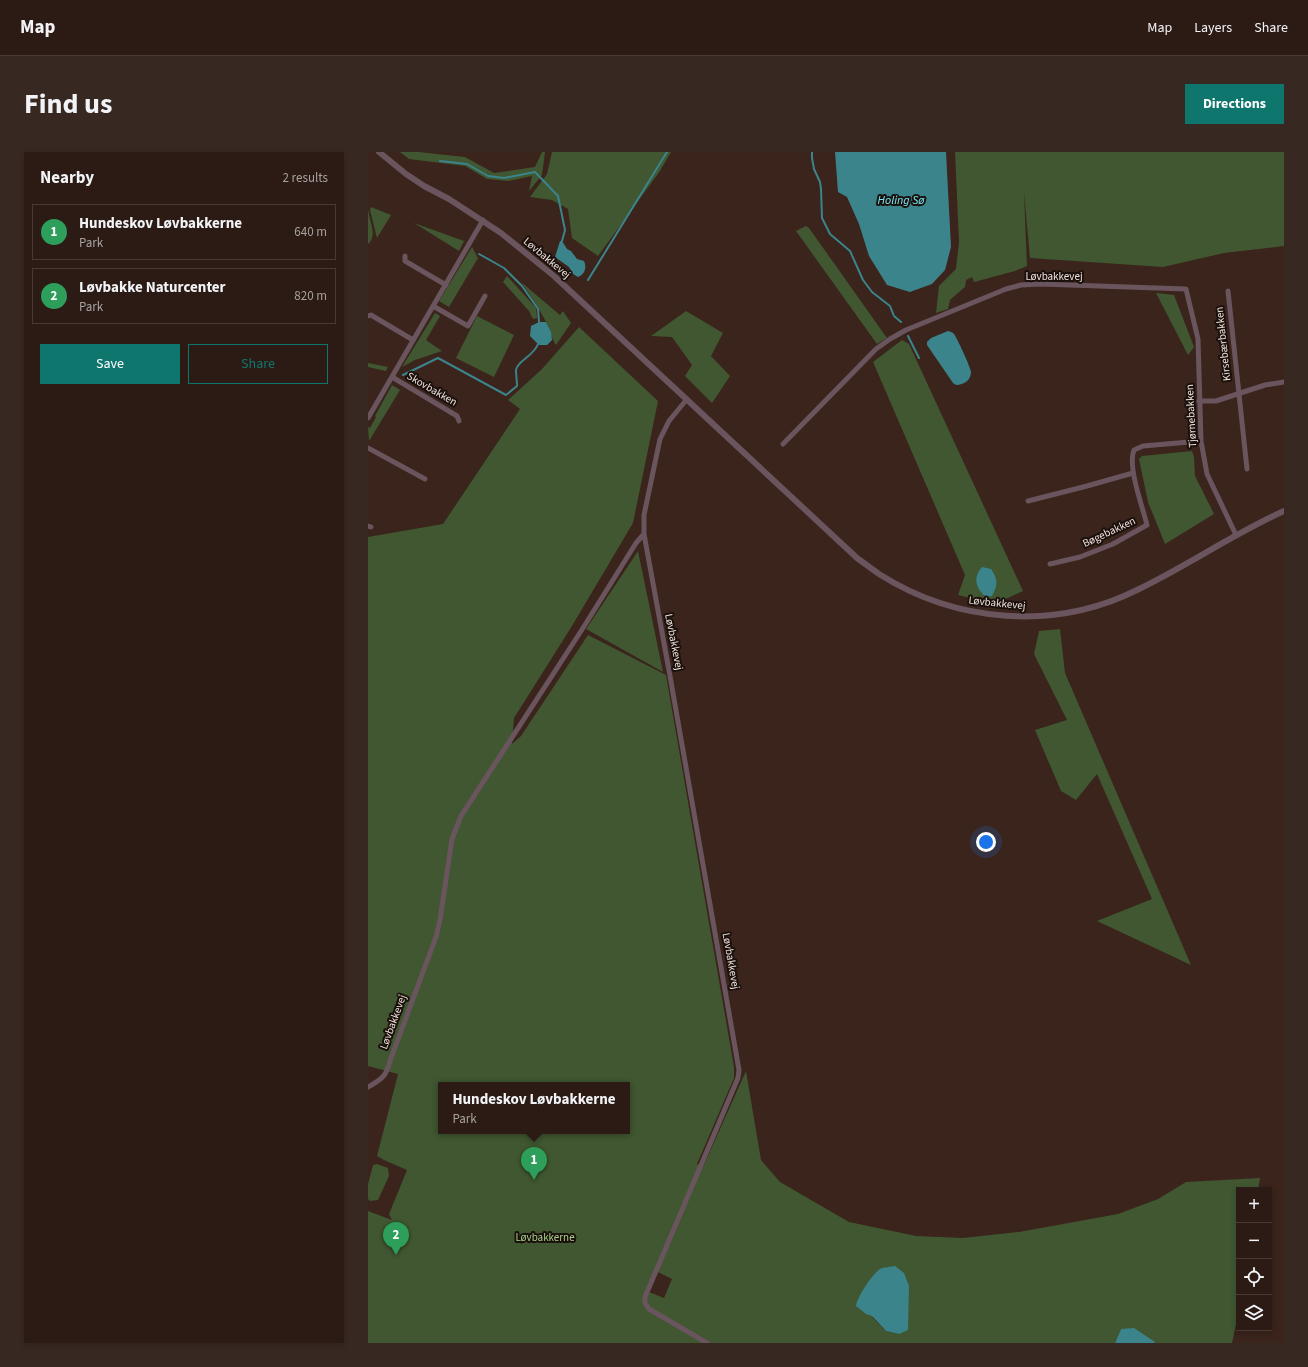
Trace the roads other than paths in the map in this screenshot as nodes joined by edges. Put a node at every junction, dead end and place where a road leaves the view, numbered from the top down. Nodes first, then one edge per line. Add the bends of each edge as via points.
1 (379, 152) edge
2 (483, 220) junction
3 (404, 256) dead end
4 (446, 285) junction
5 (1186, 290) joint
6 (1228, 291) dead end
7 (485, 296) dead end
8 (433, 306) junction
9 (368, 316) edge
10 (414, 340) junction
11 (392, 377) junction
12 (1284, 382) edge
13 (1238, 394) junction
14 (687, 399) junction
15 (1199, 401) junction
16 (368, 418) edge
17 (459, 421) dead end
18 (1201, 441) junction
19 (783, 444) dead end
20 (368, 448) edge
21 (1247, 469) dead end
22 (1133, 473) junction
23 (425, 479) dead end
24 (1028, 501) dead end
25 (1284, 511) edge
26 (644, 534) junction
27 (1236, 535) junction
28 (1050, 564) dead end
29 (368, 1087) edge
30 (707, 1343) edge

1 - 2 street, Løvbakkevej via 406,174
2 - 4 street, Skovbakken
2 - 14 street, Løvbakkevej via 554,276
3 - 4 street via 405,261
4 - 8 street, Skovbakken
5 - 15 street, Tjørnebakken via 1198,339
5 - 19 street, Løvbakkevej via 1040,284 1021,285 1006,290 934,318 890,339 876,349
6 - 13 street, Kirsebærbakken
7 - 8 street via 468,326
8 - 10 street, Skovbakken
9 - 10 street via 371,315
10 - 11 street, Skovbakken
11 - 16 street, Skovbakken
11 - 17 street, Skovbakken via 457,416
12 - 13 street, Kirsebærbakken
13 - 15 street, Kirsebærbakken via 1216,401
13 - 21 street, Kirsebærbakken
14 - 26 street, Løvbakkevej via 669,421 660,439 644,515
14 - 27 street, Løvbakkevej via 857,558 908,590 954,608 1028,617 1052,615 1105,604 1137,590
15 - 18 street, Tjørnebakken
18 - 22 street, Bøgebakken via 1138,448 1133,454
18 - 27 street, Tjørnebakken via 1207,474
20 - 23 street
22 - 24 street
22 - 28 street, Bøgebakken via 1147,525 1113,544 1080,557
25 - 27 street, Løvbakkevej
26 - 29 street, Løvbakkevej via 461,816 452,839 436,937 387,1073
26 - 30 street, Løvbakkevej via 739,1070 645,1297 645,1303 649,1309

